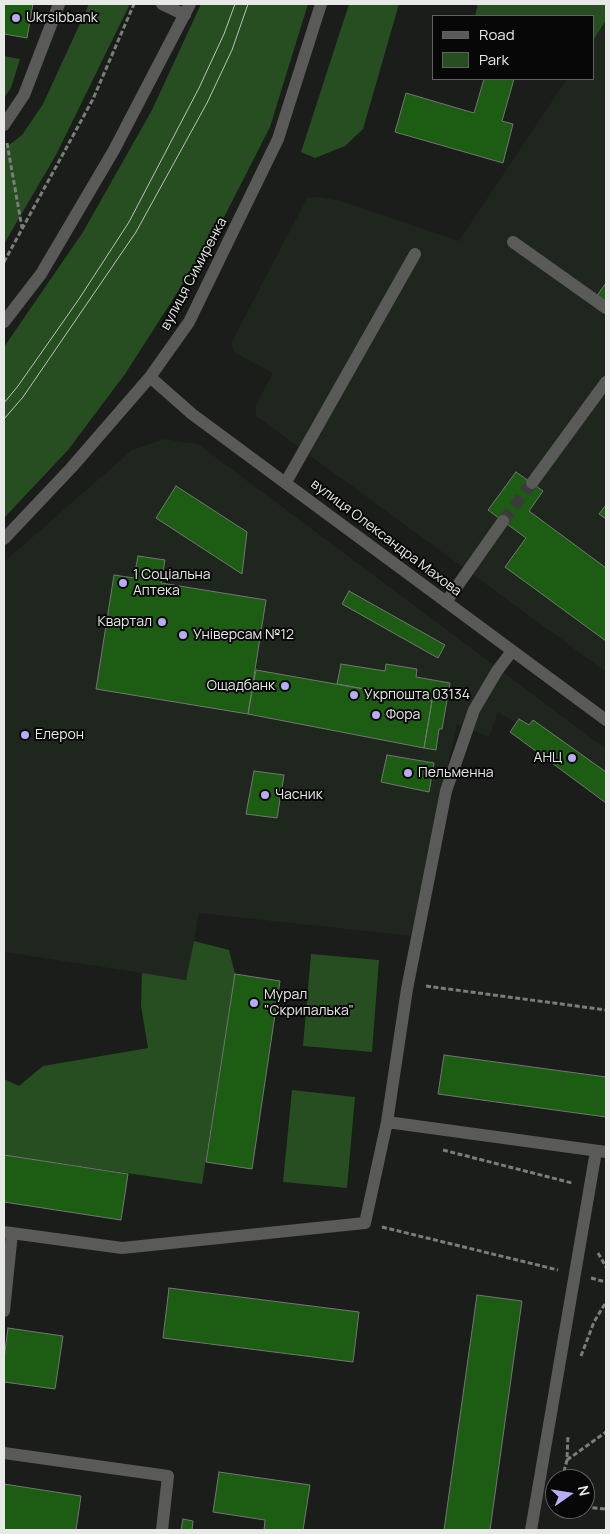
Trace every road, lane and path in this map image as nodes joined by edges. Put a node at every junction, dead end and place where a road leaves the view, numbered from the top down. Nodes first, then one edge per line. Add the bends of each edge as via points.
1 (59, 4) edge
2 (134, 4) edge
3 (162, 4) edge
4 (321, 4) edge
5 (187, 9) edge
6 (4, 125) edge
7 (22, 229) junction
8 (513, 242) dead end
9 (415, 254) dead end
10 (4, 262) edge
11 (606, 308) edge
12 (4, 322) edge
13 (150, 377) junction
14 (606, 382) edge
15 (286, 482) junction
16 (532, 483) tunnel mouth
17 (503, 522) tunnel mouth
18 (4, 539) edge
19 (446, 602) junction
20 (512, 651) junction
21 (606, 720) edge
22 (408, 983) junction
23 (606, 1010) edge
24 (387, 1122) junction
25 (440, 1150) dead end
26 (601, 1151) edge
27 (590, 1187) junction
28 (365, 1223) junction
29 (8, 1233) edge
30 (574, 1274) junction
31 (606, 1282) edge
32 (606, 1302) edge
33 (4, 1310) edge
34 (580, 1358) dead end
35 (568, 1432) dead end
36 (606, 1432) edge
37 (4, 1453) edge
38 (567, 1460) junction
39 (565, 1469) edge
40 (162, 1530) edge
41 (531, 1530) edge

1 - 6 street via 24,94
2 - 7 path via 93,99
3 - 5 street
4 - 13 street, вулиця Симиренка via 278,139 189,322
5 - 12 street via 114,150 42,274
6 - 7 path
7 - 10 path
8 - 11 street
9 - 15 street
13 - 15 street, вулиця Олександра Махова via 192,414
13 - 18 street, вулиця Симиренка
14 - 16 street
15 - 19 street, вулиця Олександра Махова
17 - 19 street
19 - 20 street, вулиця Олександра Махова
20 - 21 street, вулиця Олександра Махова
20 - 22 street via 474,710 446,791
22 - 23 path
22 - 24 street
24 - 26 street
24 - 28 street
25 - 27 path
26 - 27 street
27 - 30 street
28 - 29 street via 122,1248
28 - 30 path
29 - 33 street
30 - 31 path
30 - 41 street
32 - 34 path
35 - 38 path
36 - 38 path
37 - 40 street via 168,1476
38 - 39 path

